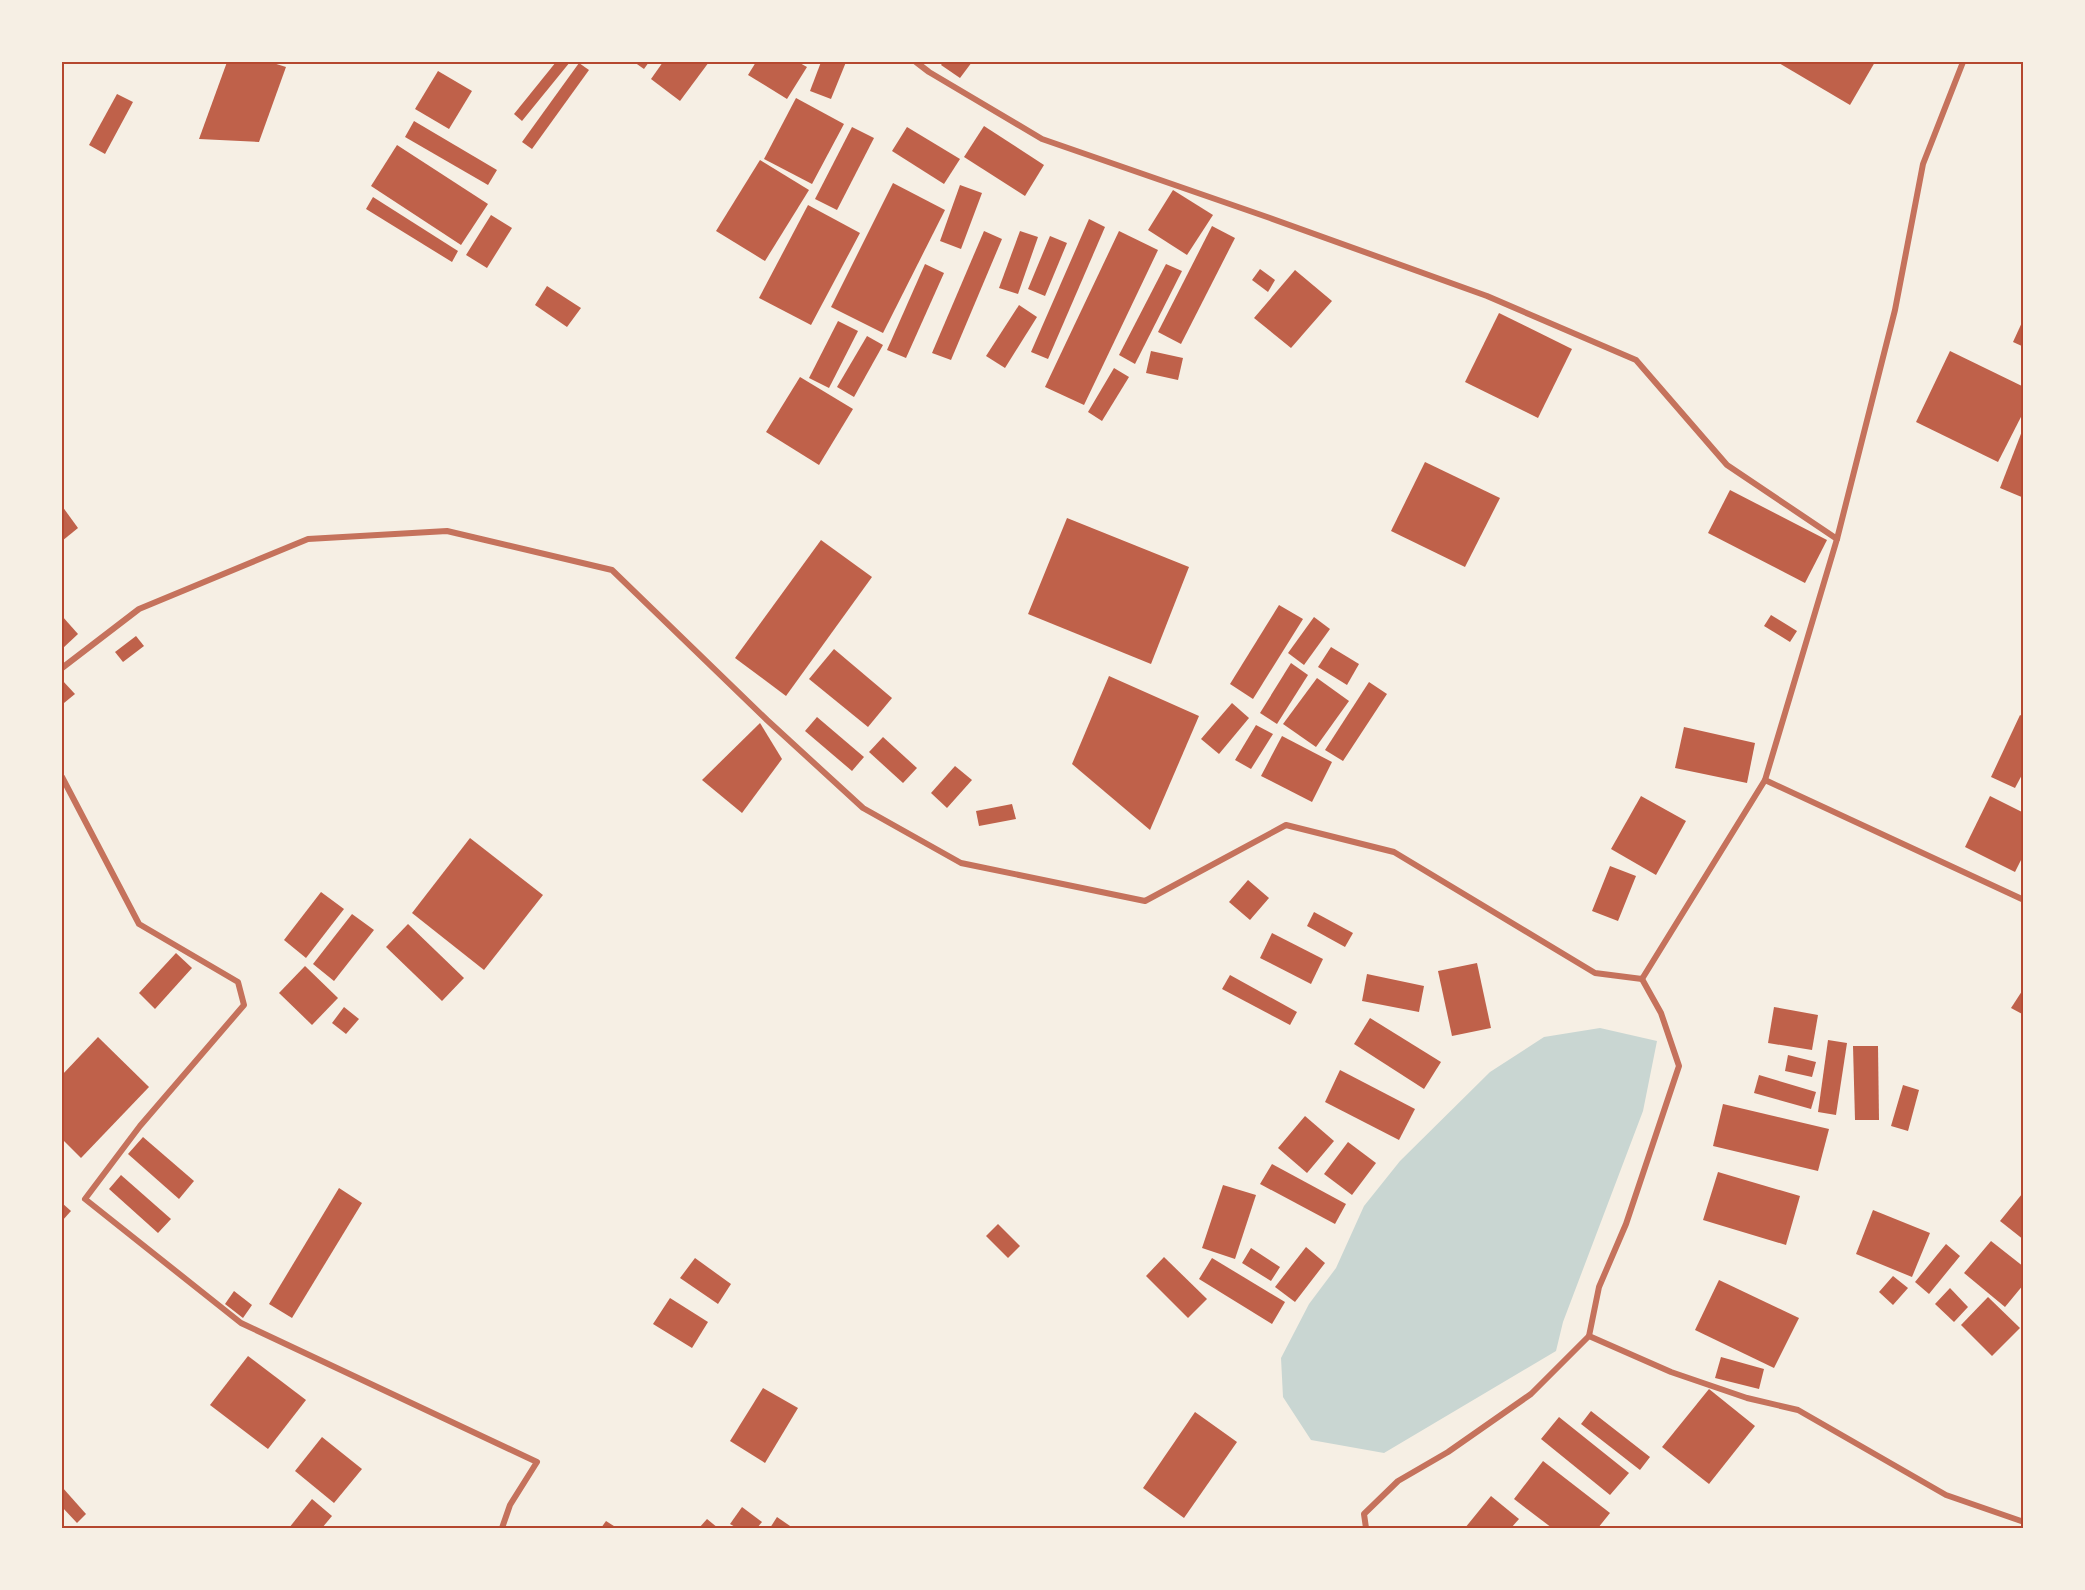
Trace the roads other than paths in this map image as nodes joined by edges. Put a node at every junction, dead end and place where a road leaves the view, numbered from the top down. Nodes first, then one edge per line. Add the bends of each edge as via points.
1 (916, 62) edge
2 (1963, 62) edge
3 (1837, 539) junction
4 (62, 668) edge
5 (62, 777) edge
6 (1765, 780) junction
7 (2024, 900) edge
8 (1642, 979) junction
9 (1589, 1336) junction
10 (2024, 1522) edge
11 (502, 1528) edge
12 (1366, 1528) edge

1 - 3 street via 1042,139 1487,296 1636,360 1727,465
2 - 3 street via 1923,164 1895,310
3 - 6 street
4 - 8 street via 139,609 308,539 447,531 612,570 863,808 961,863 1145,901 1286,825 1394,852 1595,973
5 - 11 street via 139,924 238,982 244,1005 140,1126 85,1199 242,1323 537,1462 510,1505
6 - 7 street
6 - 8 street
8 - 9 street via 1661,1013 1679,1066 1626,1224 1599,1287
9 - 10 street via 1671,1372 1747,1398 1798,1410 1946,1495
9 - 12 street via 1531,1394 1448,1452 1398,1481 1364,1514

